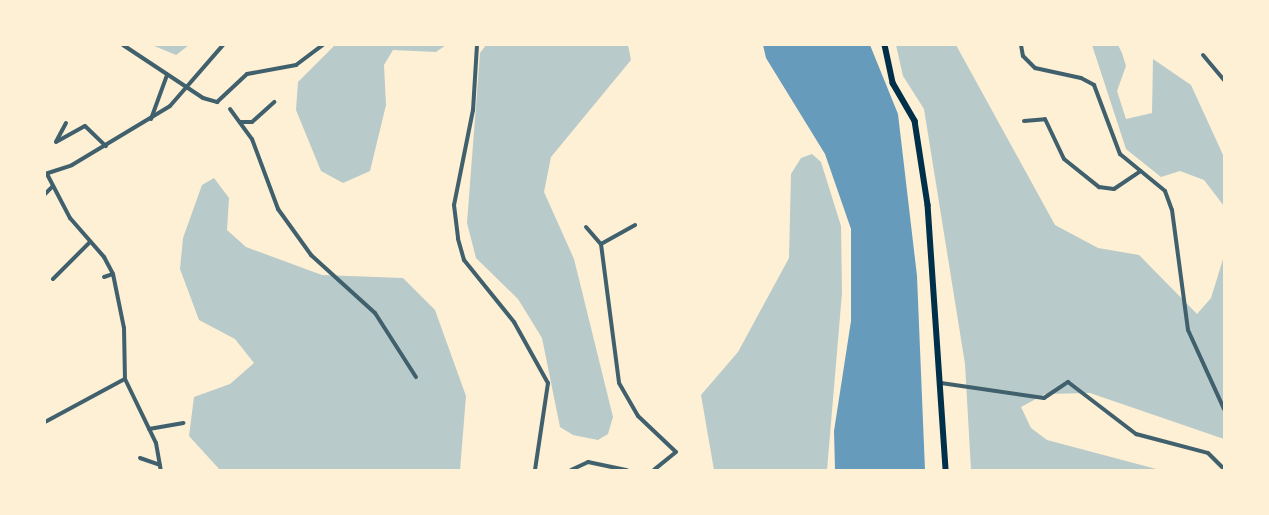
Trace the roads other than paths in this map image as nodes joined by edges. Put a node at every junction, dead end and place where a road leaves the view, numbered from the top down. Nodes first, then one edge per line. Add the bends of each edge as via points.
1 (123, 45) edge
2 (224, 45) edge
3 (323, 45) edge
4 (477, 45) edge
5 (885, 45) edge
6 (1022, 45) edge
7 (1203, 55) dead end
8 (167, 75) junction
9 (1224, 80) edge
10 (189, 88) junction
11 (274, 102) dead end
12 (230, 109) dead end
13 (151, 119) junction
14 (1024, 121) dead end
15 (66, 122) dead end
16 (240, 122) junction
17 (106, 146) junction
18 (1141, 171) junction
19 (46, 174) edge
20 (52, 187) junction
21 (45, 194) edge
22 (635, 225) dead end
23 (586, 227) dead end
24 (90, 242) junction
25 (600, 244) junction
26 (113, 274) junction
27 (104, 277) dead end
28 (53, 279) dead end
29 (416, 377) dead end
30 (125, 379) junction
31 (941, 383) junction
32 (1224, 409) edge
33 (45, 422) edge
34 (184, 423) dead end
35 (149, 429) junction
36 (140, 458) dead end
37 (160, 464) junction
38 (1224, 469) edge
39 (161, 470) edge
40 (535, 470) edge
41 (571, 470) edge
42 (627, 470) edge
43 (654, 470) edge
44 (946, 470) edge

1 - 8 street
2 - 10 street
3 - 10 street via 296,65 247,74 217,102
4 - 40 street via 472,110 454,206 458,239 464,260 514,322 548,383
5 - 31 main road via 893,83 915,121 928,205
6 - 18 street via 1024,56 1036,68 1081,78 1094,85 1102,96 1117,150
7 - 9 street
8 - 10 street
8 - 13 street
10 - 13 street
11 - 16 street via 252,122
12 - 16 street
13 - 17 street
14 - 18 street via 1045,119 1064,159 1099,187 1114,189
15 - 17 street via 57,142 85,126
16 - 29 street via 271,182 278,209 311,255 375,313
17 - 19 street
18 - 32 street via 1169,200 1188,330
19 - 20 street
20 - 21 street
20 - 24 street
22 - 25 street
23 - 25 street
24 - 26 street
24 - 28 street
25 - 43 street via 619,383 638,416 676,452
26 - 27 street
26 - 30 street via 124,328
30 - 33 street
30 - 35 street
31 - 38 street via 1044,398 1068,382 1136,434 1208,453
31 - 44 main road
34 - 35 street
35 - 37 street
36 - 37 street
37 - 39 street
41 - 42 street via 588,462

